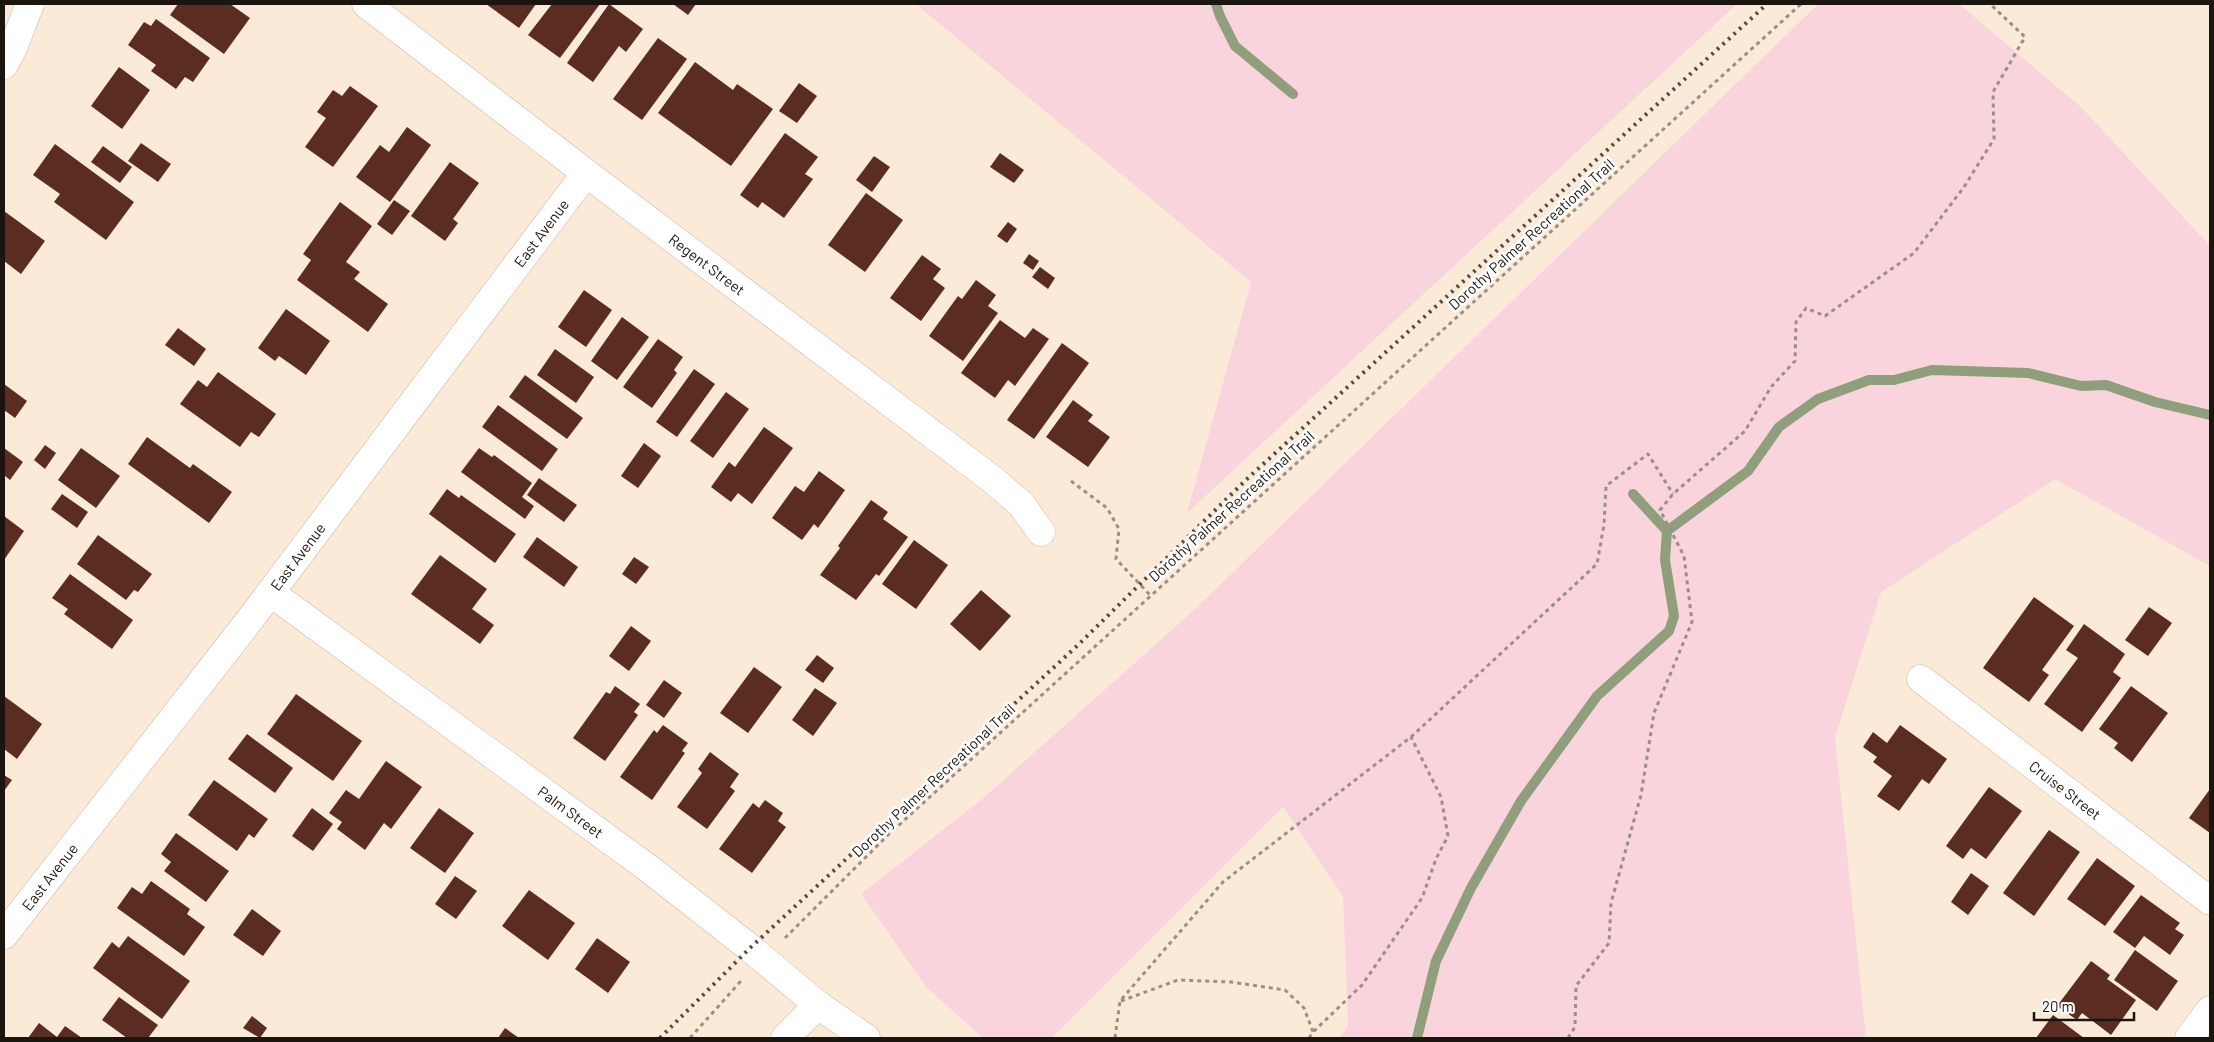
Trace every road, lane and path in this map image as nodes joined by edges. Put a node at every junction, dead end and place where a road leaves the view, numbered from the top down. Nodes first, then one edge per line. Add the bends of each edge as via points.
1 (30, 4) edge
2 (366, 4) edge
3 (1801, 4) edge
4 (1990, 4) edge
5 (4, 65) edge
6 (586, 173) junction
7 (1071, 481) dead end
8 (1673, 494) junction
9 (1042, 532) dead end
10 (271, 593) junction
11 (1150, 595) junction
12 (1921, 679) dead end
13 (1411, 737) junction
14 (2210, 901) edge
15 (4, 935) edge
16 (763, 960) junction
17 (1120, 1001) junction
18 (818, 1005) junction
19 (2210, 1010) edge
20 (1313, 1032) junction
21 (690, 1038) edge
22 (785, 1038) edge
23 (866, 1038) edge
24 (1115, 1038) edge
25 (1309, 1038) edge
26 (1568, 1038) edge
27 (2189, 1038) edge

1 - 5 street
2 - 6 street, Regent Street
3 - 11 path, Dorothy Palmer Recreational Trail
4 - 8 path via 2025,37 1993,92 1994,139 1964,187 1914,253 1825,316 1806,308 1796,322 1794,361 1771,387 1745,431
6 - 9 street, Regent Street via 993,480 1021,504
6 - 10 street, East Avenue
7 - 11 path via 1107,508 1119,530 1116,559
8 - 13 path via 1648,454 1606,486 1597,564
8 - 26 path via 1660,510 1684,556 1692,622 1654,713 1641,795 1611,903 1609,943 1576,986 1575,1027
10 - 15 street, East Avenue
10 - 16 street, Palm Street via 648,868
11 - 16 path, Dorothy Palmer Recreational Trail via 888,836
12 - 14 street, Cruise Street
13 - 17 path via 1223,882
13 - 20 path via 1441,797 1448,836 1422,898 1362,985
16 - 18 street, Palm Street
16 - 21 path, Dorothy Palmer Recreational Trail
17 - 20 path via 1178,980 1231,982 1285,990 1304,1008
17 - 24 path
18 - 22 street
18 - 23 street, Palm Street
19 - 27 street
20 - 25 path

